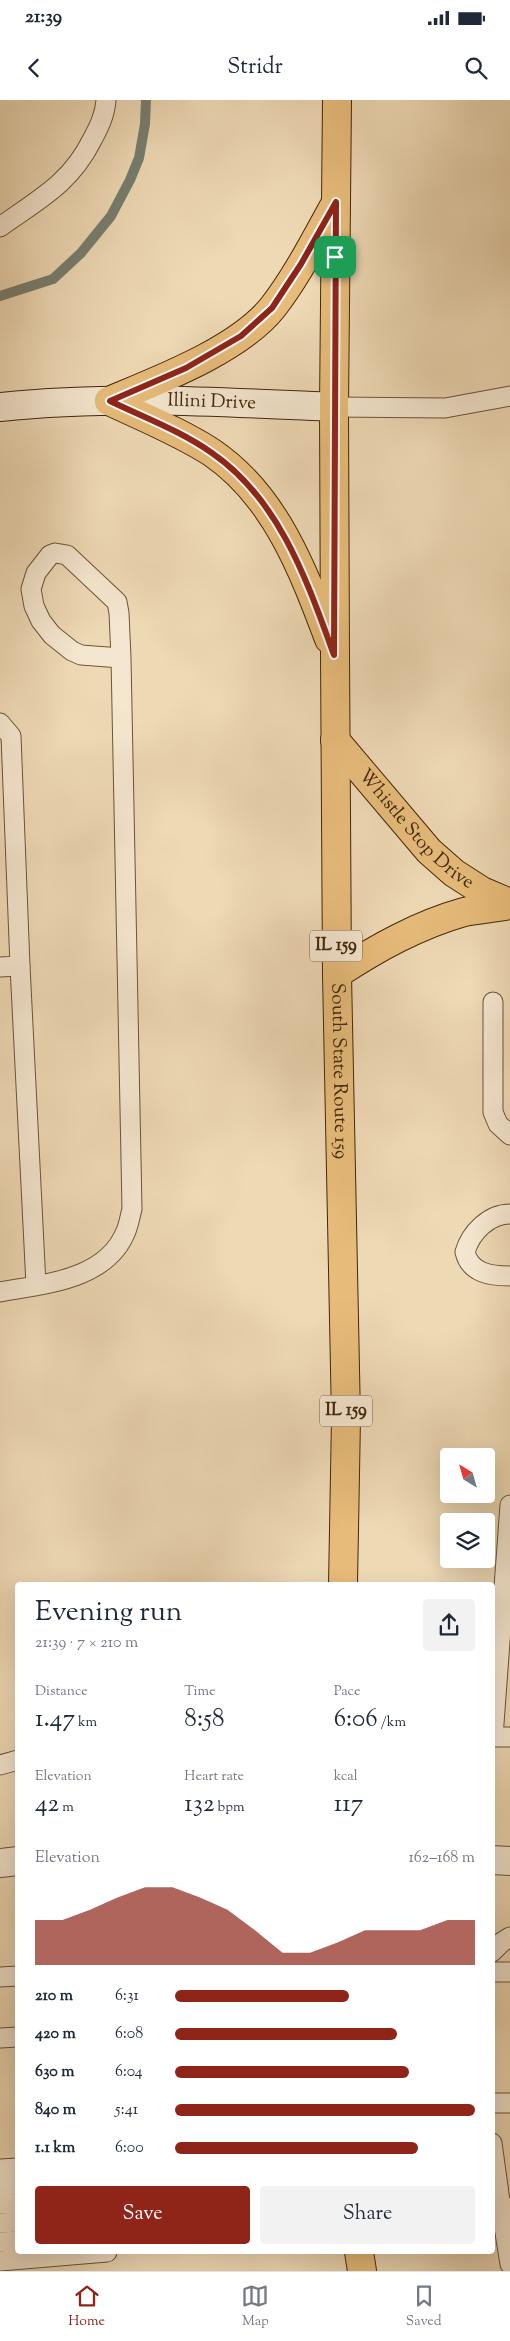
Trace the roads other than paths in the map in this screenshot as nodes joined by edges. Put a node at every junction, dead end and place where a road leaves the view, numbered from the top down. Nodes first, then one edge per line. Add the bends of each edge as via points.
1 (106, 100) edge
2 (337, 100) edge
3 (336, 202) junction
4 (0, 227) edge
5 (510, 396) edge
6 (110, 401) junction
7 (0, 407) edge
8 (334, 407) junction
9 (334, 655) junction
10 (121, 658) junction
11 (0, 723) edge
12 (335, 740) junction
13 (510, 904) edge
14 (20, 966) junction
15 (0, 967) edge
16 (337, 974) junction
17 (493, 1002) dead end
18 (510, 1135) edge
19 (510, 1214) edge
20 (510, 1276) edge
21 (36, 1285) junction
22 (0, 1292) edge
23 (510, 1505) edge
24 (343, 1582) edge
25 (495, 1710) edge
26 (495, 1737) edge
27 (510, 1737) edge
28 (15, 1761) edge
29 (0, 1765) edge
30 (495, 1860) edge
31 (15, 1861) edge
32 (510, 1861) edge
33 (0, 1863) edge
34 (510, 1937) edge
35 (495, 1949) edge
36 (495, 1972) edge
37 (510, 1972) edge
38 (15, 1976) edge
39 (0, 1977) edge
40 (15, 2037) edge
41 (0, 2038) edge
42 (510, 2102) edge
43 (495, 2103) edge
44 (495, 2158) edge
45 (15, 2168) edge
46 (0, 2169) edge
47 (15, 2185) edge
48 (0, 2186) edge
49 (0, 2204) edge
50 (15, 2204) edge
51 (505, 2208) edge
52 (15, 2222) edge
53 (0, 2223) edge
54 (15, 2241) edge
55 (0, 2242) edge
56 (83, 2254) edge
57 (359, 2254) edge
58 (0, 2261) edge
59 (510, 2264) edge
60 (362, 2271) edge

1 - 4 lane via 99,127 80,164 62,182
2 - 3 main road, South State Route 159
3 - 6 main road via 272,308 241,336 186,368
3 - 8 main road, South State Route 159
5 - 8 lane via 445,408
6 - 7 main road, Illini Drive via 40,402
6 - 8 main road, Illini Drive via 184,400
6 - 9 main road via 211,452 248,482 276,521 304,575
8 - 9 main road, South State Route 159 / IL 159
9 - 12 main road, South State Route 159 / IL 159
10 - 10 lane via 116,602 67,555 50,555 36,574 31,589 41,621 72,651 82,655
10 - 21 lane via 132,1209 123,1237 102,1262 73,1277
11 - 14 lane via 11,736
12 - 13 main road, Whistle Stop Drive via 429,851 454,873
12 - 16 main road, South State Route 159 / IL 159
13 - 16 main road, Whistle Stop Drive via 465,912 408,933 376,948
14 - 15 lane
14 - 21 lane
16 - 24 main road, South State Route 159 / IL 159 via 346,1418
17 - 18 lane via 493,1112 498,1124
19 - 20 lane via 494,1218 482,1226 465,1252 471,1266 482,1272
21 - 22 lane
23 - 25 lane
26 - 27 lane
28 - 29 lane
30 - 32 main road
31 - 33 main road
34 - 35 lane
36 - 37 lane
38 - 39 lane
40 - 41 lane
42 - 43 lane
44 - 51 lane
45 - 46 lane
47 - 48 lane
49 - 50 lane
51 - 59 lane
52 - 53 lane
54 - 55 lane
56 - 58 lane
57 - 60 main road

